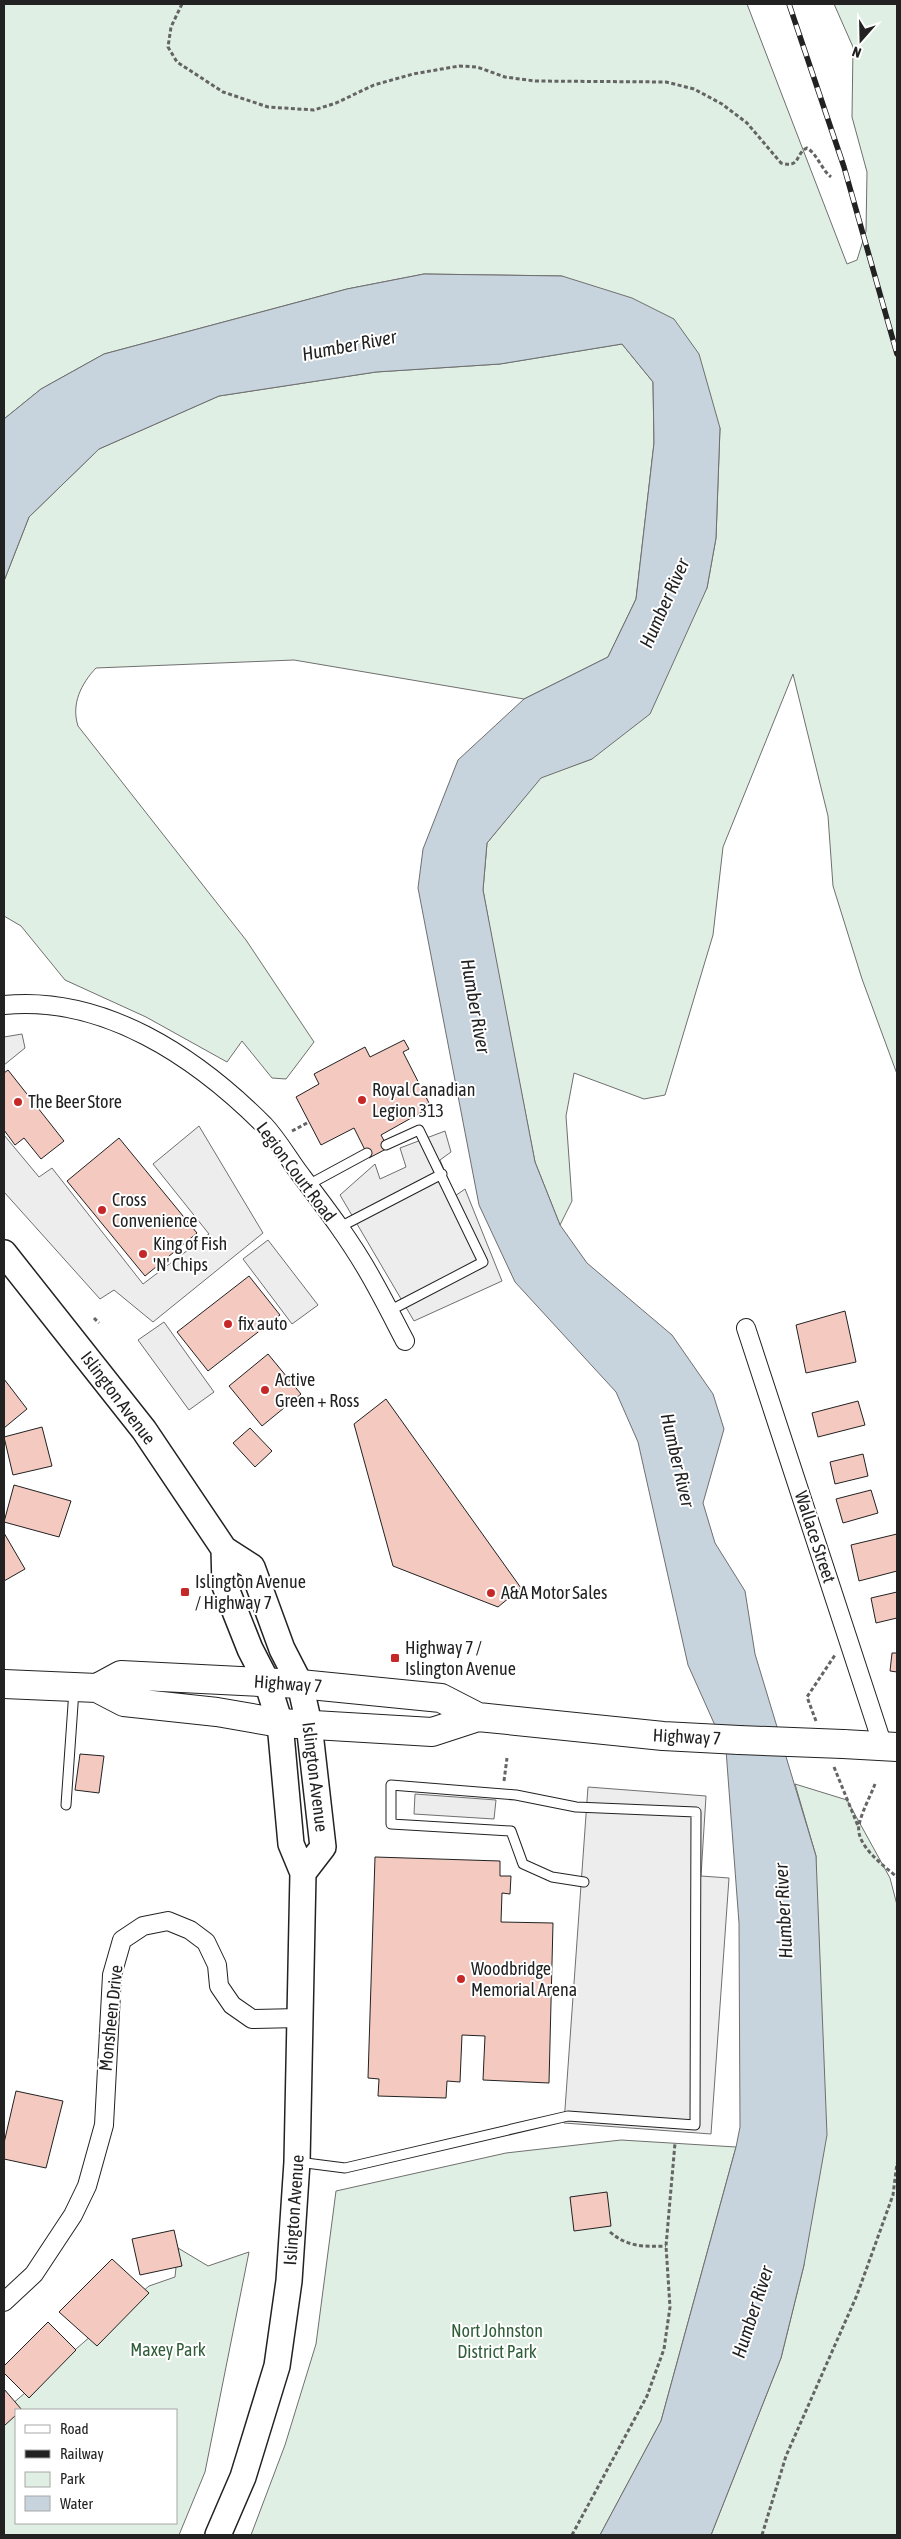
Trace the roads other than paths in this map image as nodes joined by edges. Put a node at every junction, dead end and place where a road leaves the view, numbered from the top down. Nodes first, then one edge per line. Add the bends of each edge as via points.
1 (4, 1005) edge
2 (386, 1145) dead end
3 (367, 1153) dead end
4 (442, 1174) junction
5 (308, 1185) junction
6 (338, 1228) junction
7 (4, 1253) edge
8 (389, 1311) junction
9 (746, 1328) dead end
10 (405, 1341) dead end
11 (224, 1548) junction
12 (267, 1682) junction
13 (4, 1684) edge
14 (300, 1684) junction
15 (86, 1687) junction
16 (478, 1717) junction
17 (280, 1723) junction
18 (309, 1724) junction
19 (890, 1746) edge
20 (66, 1804) dead end
21 (303, 1873) junction
22 (584, 1882) dead end
23 (299, 2018) junction
24 (298, 2162) junction
25 (4, 2302) edge
26 (218, 2535) edge

1 - 5 street, Legion Court Road via 44,1004 100,1016 170,1049 216,1082 265,1127
2 - 4 lane via 419,1130
3 - 5 lane
4 - 6 lane
4 - 8 lane via 483,1262
5 - 6 street, Legion Court Road
6 - 8 street, Legion Court Road via 371,1276
7 - 11 main road, Islington Avenue via 144,1430
8 - 10 street, Legion Court Road
9 - 19 street, Wallace Street
11 - 12 main road, Islington Avenue via 226,1586 250,1649
11 - 14 main road, Islington Avenue via 252,1567 282,1649
12 - 14 main road, Highway 7
12 - 15 main road, Highway 7 via 121,1675
12 - 17 main road, Islington Avenue
13 - 15 main road, Highway 7
14 - 16 main road, Highway 7 via 441,1698
14 - 18 main road, Islington Avenue
15 - 17 main road, Highway 7 via 124,1702
15 - 20 lane
16 - 18 main road, Highway 7 via 432,1732
16 - 19 main road, Highway 7, bridge via 662,1736
17 - 18 main road, Highway 7
17 - 21 main road, Islington Avenue via 291,1844
18 - 21 main road, Islington Avenue via 323,1847
21 - 23 main road, Islington Avenue
22 - 24 lane via 552,1877 523,1864 511,1831 391,1824 391,1785 503,1794 576,1806 696,1812 696,2125 568,2116 345,2168
23 - 24 main road, Islington Avenue
23 - 25 street, Monsheen Drive via 252,2019 232,2006 219,1986 217,1965 206,1942 190,1930 168,1922 143,1926 122,1940 112,1975 104,2125 87,2186 44,2261
24 - 26 main road, Islington Avenue via 289,2281 277,2366 243,2477

